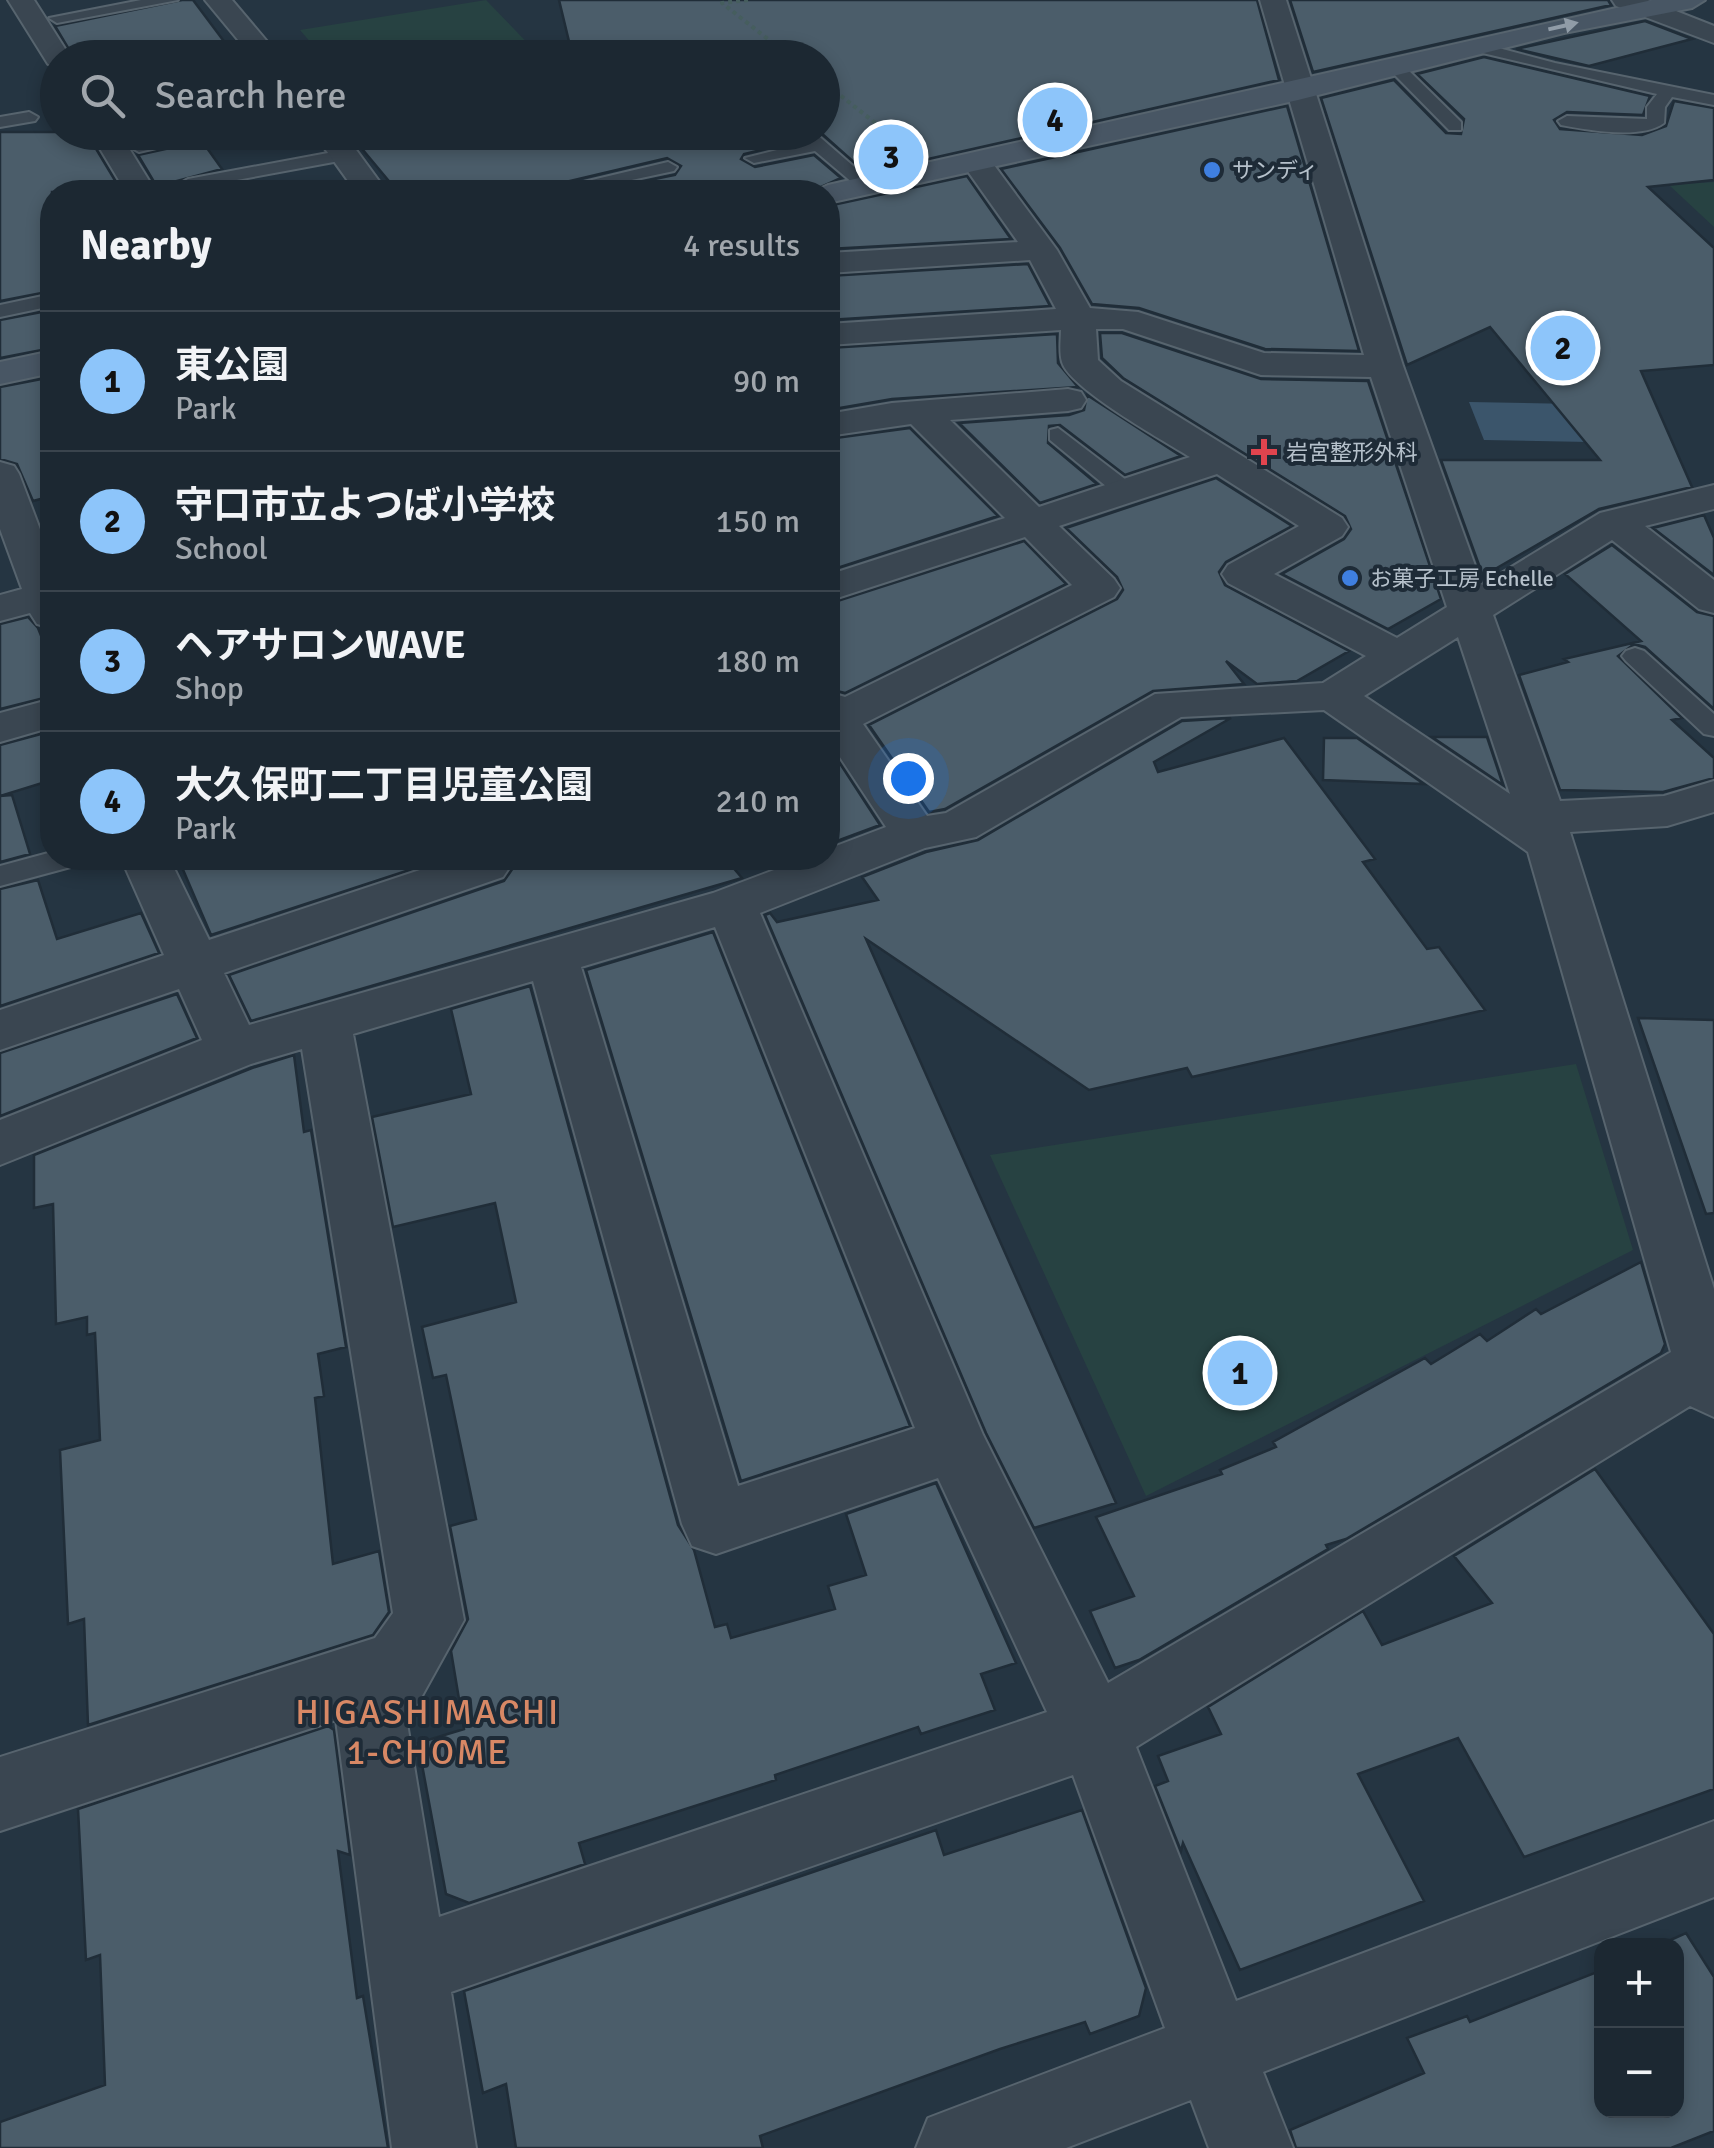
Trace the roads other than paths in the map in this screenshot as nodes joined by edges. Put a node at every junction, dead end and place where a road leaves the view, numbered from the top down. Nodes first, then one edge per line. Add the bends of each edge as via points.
1 (22, 0) edge
2 (170, 0) edge
3 (218, 0) edge
4 (1273, 0) edge
5 (1692, 0) edge
6 (1635, 4) edge
7 (57, 18) dead end
8 (1714, 35) edge
9 (47, 40) edge
10 (252, 40) edge
11 (1476, 47) junction
12 (1396, 66) junction
13 (1298, 91) junction
14 (1666, 93) junction
15 (1714, 100) edge
16 (29, 117) dead end
17 (1567, 121) dead end
18 (0, 122) edge
19 (1456, 126) dead end
20 (115, 150) edge
21 (313, 150) edge
22 (340, 150) edge
23 (778, 150) edge
24 (824, 150) edge
25 (754, 158) dead end
26 (977, 162) junction
27 (668, 167) dead end
28 (134, 180) edge
29 (203, 180) edge
30 (363, 180) edge
31 (605, 180) edge
32 (866, 185) junction
33 (840, 191) edge
34 (1041, 250) junction
35 (840, 262) edge
36 (40, 303) edge
37 (0, 311) edge
38 (1078, 318) junction
39 (840, 334) edge
40 (40, 365) edge
41 (1386, 366) junction
42 (0, 373) edge
43 (920, 412) junction
44 (1063, 417) joint
45 (840, 423) edge
46 (1220, 460) junction
47 (1126, 491) junction
48 (1714, 497) edge
49 (4, 499) edge
50 (1614, 522) junction
51 (1032, 523) junction
52 (840, 584) edge
53 (40, 585) edge
54 (1714, 600) edge
55 (40, 606) edge
56 (0, 608) edge
57 (1468, 609) junction
58 (1397, 655) junction
59 (1635, 656) dead end
60 (1333, 696) junction
61 (840, 708) edge
62 (40, 717) edge
63 (840, 724) edge
64 (0, 728) edge
65 (1714, 728) edge
66 (1714, 796) edge
67 (1546, 831) junction
68 (914, 834) junction
69 (840, 862) edge
70 (40, 865) edge
71 (151, 870) edge
72 (471, 870) edge
73 (820, 870) edge
74 (0, 876) edge
75 (732, 904) junction
76 (552, 957) junction
77 (193, 962) junction
78 (324, 1020) junction
79 (0, 1030) edge
80 (234, 1048) junction
81 (0, 1143) edge
82 (1710, 1377) edge
83 (954, 1444) junction
84 (398, 1665) junction
85 (1094, 1732) junction
86 (0, 1794) edge
87 (1714, 1860) edge
88 (405, 1968) junction
89 (1213, 2051) junction
90 (434, 2148) edge
91 (958, 2148) edge
92 (1251, 2148) edge

1 - 9 street
2 - 7 lane
3 - 10 street
4 - 13 street
5 - 6 street
6 - 8 street
11 -> 6 street
11 - 12 street
11 - 14 lane
12 - 13 street
12 - 19 lane
13 - 26 street
13 - 41 street
14 - 15 lane
14 - 17 lane via 1654,123
16 - 18 lane
20 - 28 street
21 - 29 lane
22 - 30 street
23 - 25 lane
24 - 32 lane
26 - 32 street
26 - 34 street
27 - 31 lane
32 - 33 street
34 - 35 street
34 - 38 street
36 - 37 lane
38 - 39 street
38 - 41 street via 1126,319 1261,364
38 - 46 street via 1080,363
40 - 42 street
41 - 57 street
43 - 44 street
43 - 45 street
43 - 51 street
44 - 47 lane
46 - 47 street
46 - 58 street via 1328,527 1243,574
47 - 51 street
48 - 50 street
49 - 53 street
50 - 54 street
50 - 57 street
51 - 52 street
51 - 61 street via 1099,588
55 - 56 street
57 - 58 street
57 - 67 street
58 - 60 street
59 - 65 lane
60 - 67 street
60 - 68 street via 1171,704 959,826
62 - 64 street
63 - 68 street
66 - 67 street
67 - 82 street
68 - 69 street
70 - 74 lane
71 - 77 street
72 - 77 street
73 - 75 street
75 - 76 street
75 - 83 street
76 - 78 street
76 - 83 street via 716,1524
77 - 79 street
77 - 80 street
78 - 80 street
78 - 84 street via 429,1620
80 - 81 street
82 - 85 street
83 - 85 street
84 - 86 street
84 - 88 street via 371,1722
85 - 88 street
85 - 89 street
87 - 89 street
88 - 90 street
89 - 91 street
89 - 92 street

